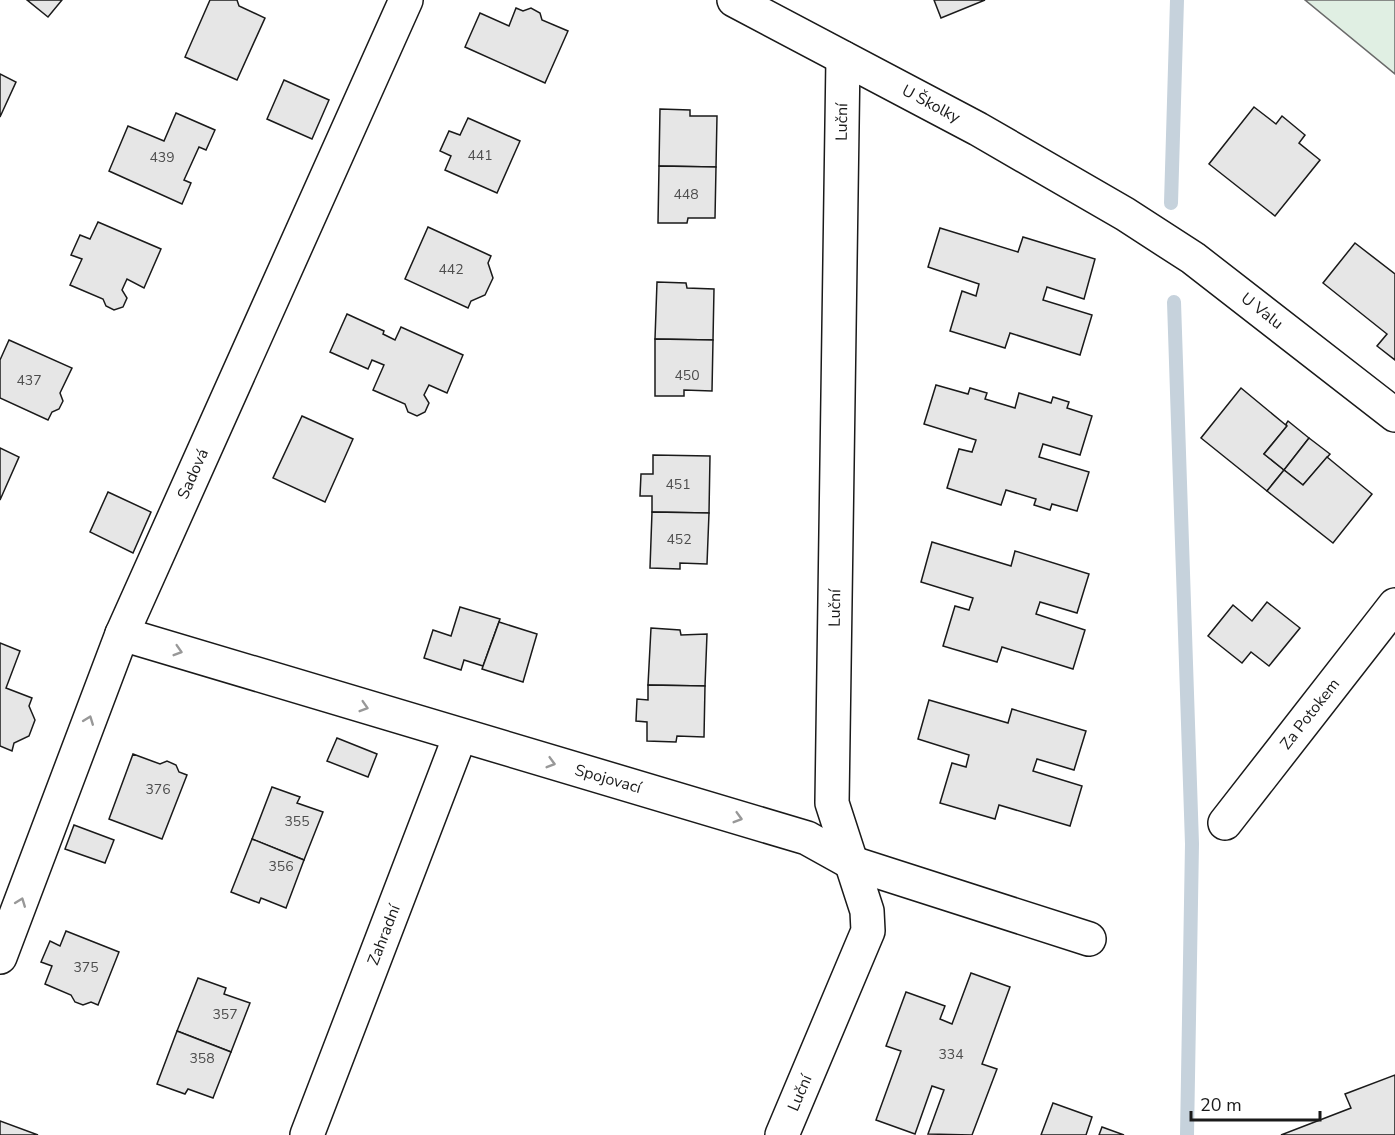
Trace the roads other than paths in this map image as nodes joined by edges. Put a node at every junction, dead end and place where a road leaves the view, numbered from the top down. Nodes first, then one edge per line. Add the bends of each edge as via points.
1 (406, 0) edge
2 (734, 0) edge
3 (843, 58) junction
4 (1125, 214) joint
5 (1395, 414) edge
6 (1395, 605) edge
7 (122, 634) junction
8 (460, 736) junction
9 (1226, 823) dead end
10 (852, 863) junction
11 (1089, 939) dead end
12 (0, 957) edge
13 (308, 1135) edge
14 (782, 1135) edge

1 - 7 street, Sadová
2 - 3 street, U Školky
3 - 4 street, U Školky via 978,129
3 - 10 street, Luční via 832,803
4 - 5 street, U Valu via 1193,258
6 - 9 street, Za Potokem
7 -> 8 street, Spojovací
12 -> 7 street, Sadová
8 -> 10 street, Spojovací via 807,838
8 - 13 street, Zahradní
10 - 11 street, Spojovací
10 - 14 street, Luční via 867,911 868,931

